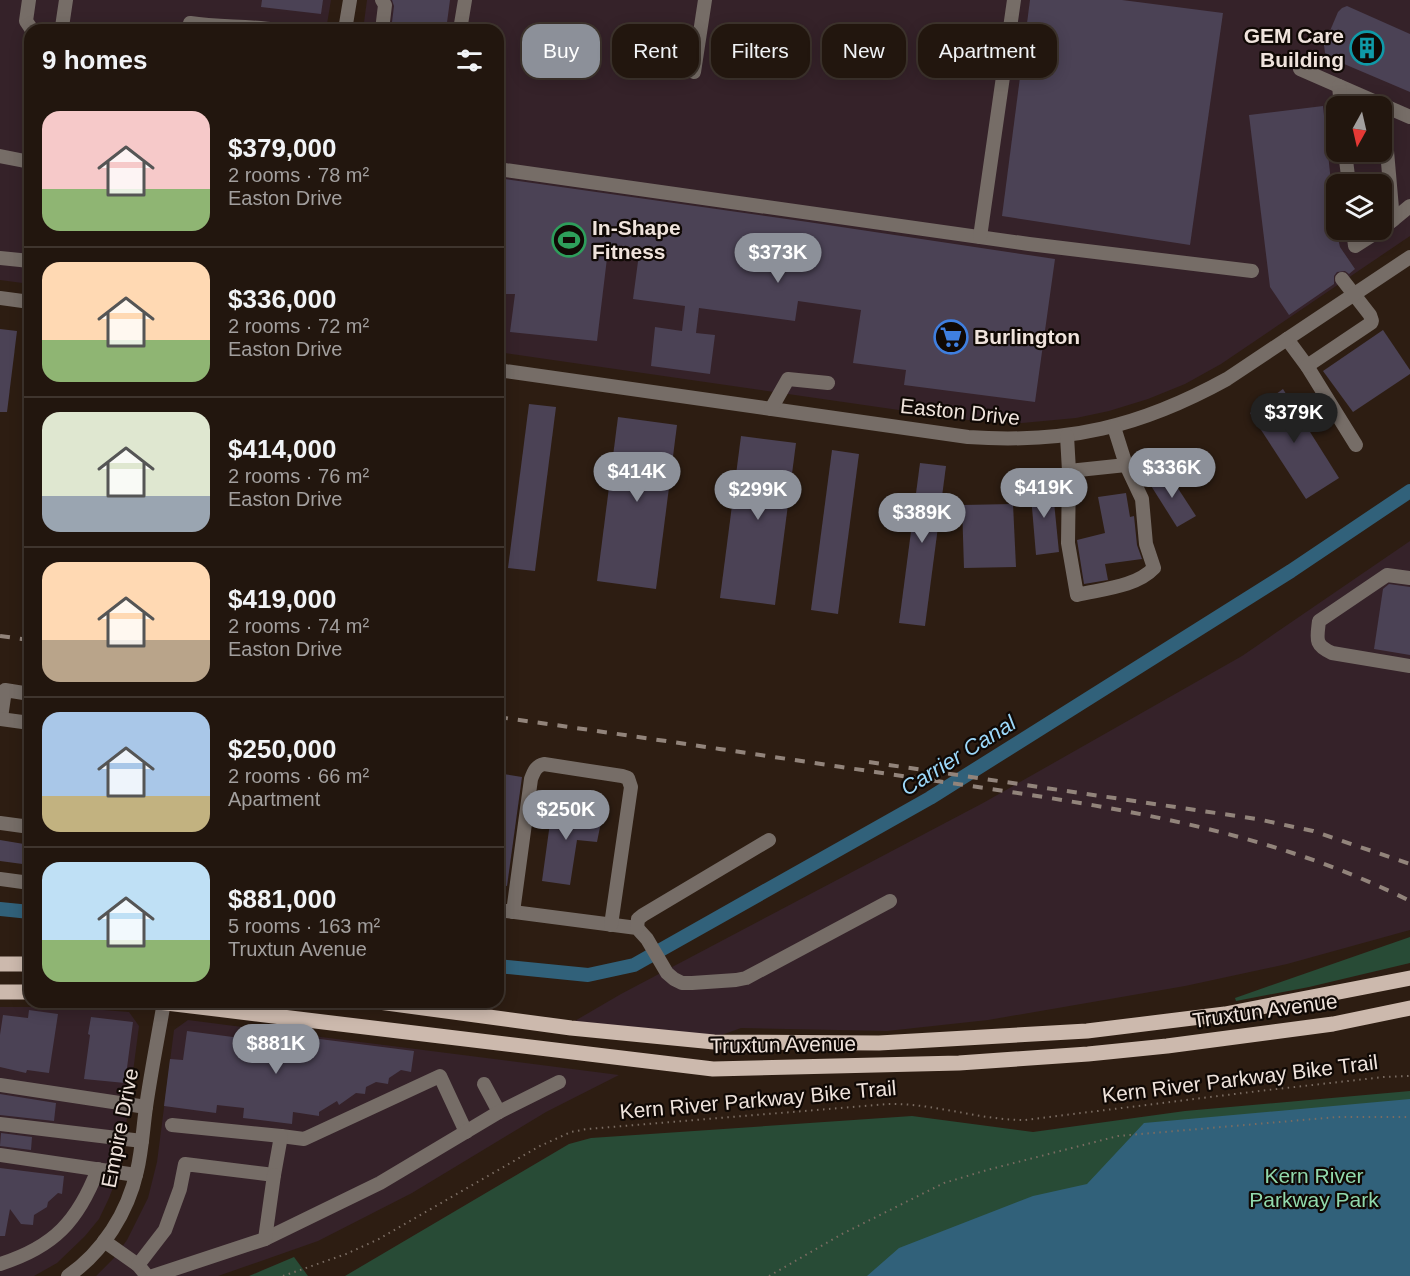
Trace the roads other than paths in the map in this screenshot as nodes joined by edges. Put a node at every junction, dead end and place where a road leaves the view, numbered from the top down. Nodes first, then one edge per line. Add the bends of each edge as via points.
1 (29, 0) edge
2 (66, 0) edge
3 (350, 0) edge
4 (382, 0) edge
5 (465, 0) edge
6 (705, 0) edge
7 (1014, 0) edge
8 (190, 23) dead end
9 (28, 24) edge
10 (62, 24) edge
11 (196, 24) edge
12 (346, 24) edge
13 (383, 24) edge
14 (461, 24) edge
15 (699, 39) edge
16 (1300, 69) dead end
17 (1339, 86) junction
18 (1340, 96) edge
19 (1362, 96) edge
20 (1392, 109) edge
21 (1410, 117) edge
22 (0, 156) edge
23 (24, 161) edge
24 (504, 170) edge
25 (1410, 206) edge
26 (1392, 220) edge
27 (980, 237) junction
28 (1352, 240) edge
29 (1365, 240) edge
30 (1410, 257) edge
31 (0, 258) edge
32 (24, 260) edge
33 (1252, 272) dead end
34 (1342, 279) dead end
35 (1353, 295) junction
36 (0, 298) edge
37 (24, 301) edge
38 (1287, 339) junction
39 (1307, 366) junction
40 (504, 371) edge
41 (828, 383) dead end
42 (771, 409) junction
43 (1114, 427) junction
44 (1067, 436) junction
45 (1356, 445) dead end
46 (1126, 465) junction
47 (1069, 471) junction
48 (1410, 578) edge
49 (1410, 666) edge
50 (2, 689) edge
51 (24, 693) edge
52 (0, 719) edge
53 (24, 722) edge
54 (0, 823) edge
55 (24, 826) edge
56 (769, 840) dead end
57 (0, 879) edge
58 (24, 882) edge
59 (890, 901) dead end
60 (504, 911) edge
61 (513, 912) junction
62 (611, 925) junction
63 (642, 934) junction
64 (0, 964) edge
65 (24, 964) edge
66 (1410, 978) edge
67 (0, 992) edge
68 (24, 992) edge
69 (161, 1008) edge
70 (211, 1008) edge
71 (423, 1008) edge
72 (1410, 1008) edge
73 (559, 1082) dead end
74 (484, 1084) dead end
75 (0, 1085) edge
76 (146, 1107) junction
77 (499, 1112) junction
78 (0, 1124) edge
79 (172, 1125) dead end
80 (466, 1132) junction
81 (281, 1136) junction
82 (142, 1141) junction
83 (0, 1155) edge
84 (98, 1169) junction
85 (136, 1175) junction
86 (274, 1175) junction
87 (265, 1239) junction
88 (104, 1241) junction
89 (0, 1264) edge
90 (138, 1264) junction
91 (68, 1276) edge
92 (147, 1276) edge
93 (153, 1276) edge

1 - 9 street
2 - 10 street
3 - 12 street
4 - 13 street
5 - 14 street
6 - 15 street
7 - 27 street
8 - 11 street
16 - 17 street
17 - 18 street
17 - 19 street
20 - 21 street
22 - 23 street
24 - 27 street
25 - 26 street
27 - 33 street
28 - 29 street via 1350,250
30 - 35 street, Easton Drive
31 - 32 street
34 - 35 street
35 - 38 street, Easton Drive
35 - 39 street via 1370,315 1371,323
36 - 37 street
38 - 39 street
38 - 43 street, Easton Drive via 1196,396
39 - 45 street
40 - 42 street, Easton Drive
41 - 42 street via 788,378
42 - 44 street, Easton Drive via 968,437 1023,440
43 - 44 street, Easton Drive
43 - 46 street
44 - 47 street
46 - 47 street
46 - 47 street via 1142,499 1146,544 1154,568 1145,577 1077,595 1068,543
48 - 49 street via 1387,575 1319,621 1317,638 1321,648 1332,653
50 - 51 street
50 - 52 street
52 - 53 street
54 - 55 street
56 - 63 street via 643,915 638,919
57 - 58 street
59 - 63 street via 746,978 682,982 667,973
60 - 61 street
61 - 62 street
61 - 62 street via 531,779 538,766 544,764 622,776 630,782
62 - 63 street
64 - 65 main road
66 - 71 main road, Truxtun Avenue via 1225,1014 1087,1031 879,1043 714,1042
67 - 68 main road
69 - 76 street, Empire Drive
70 - 72 main road, Truxtun Avenue via 713,1069 959,1063 1088,1054 1333,1024
73 - 77 street
74 - 77 street
75 - 76 street
76 - 82 street, Empire Drive
77 - 80 street
78 - 82 street
79 - 81 street
80 - 81 street via 440,1077 304,1139
80 - 87 street via 380,1183
81 - 86 street
82 - 85 street, Empire Drive
83 - 84 street
84 - 85 street
84 - 89 street via 76,1215 51,1240
85 - 88 street, Empire Drive via 122,1214
86 - 87 street
86 - 90 street via 185,1164 165,1230
87 - 93 street
88 - 90 street
88 - 91 street, Empire Drive
90 - 92 street

